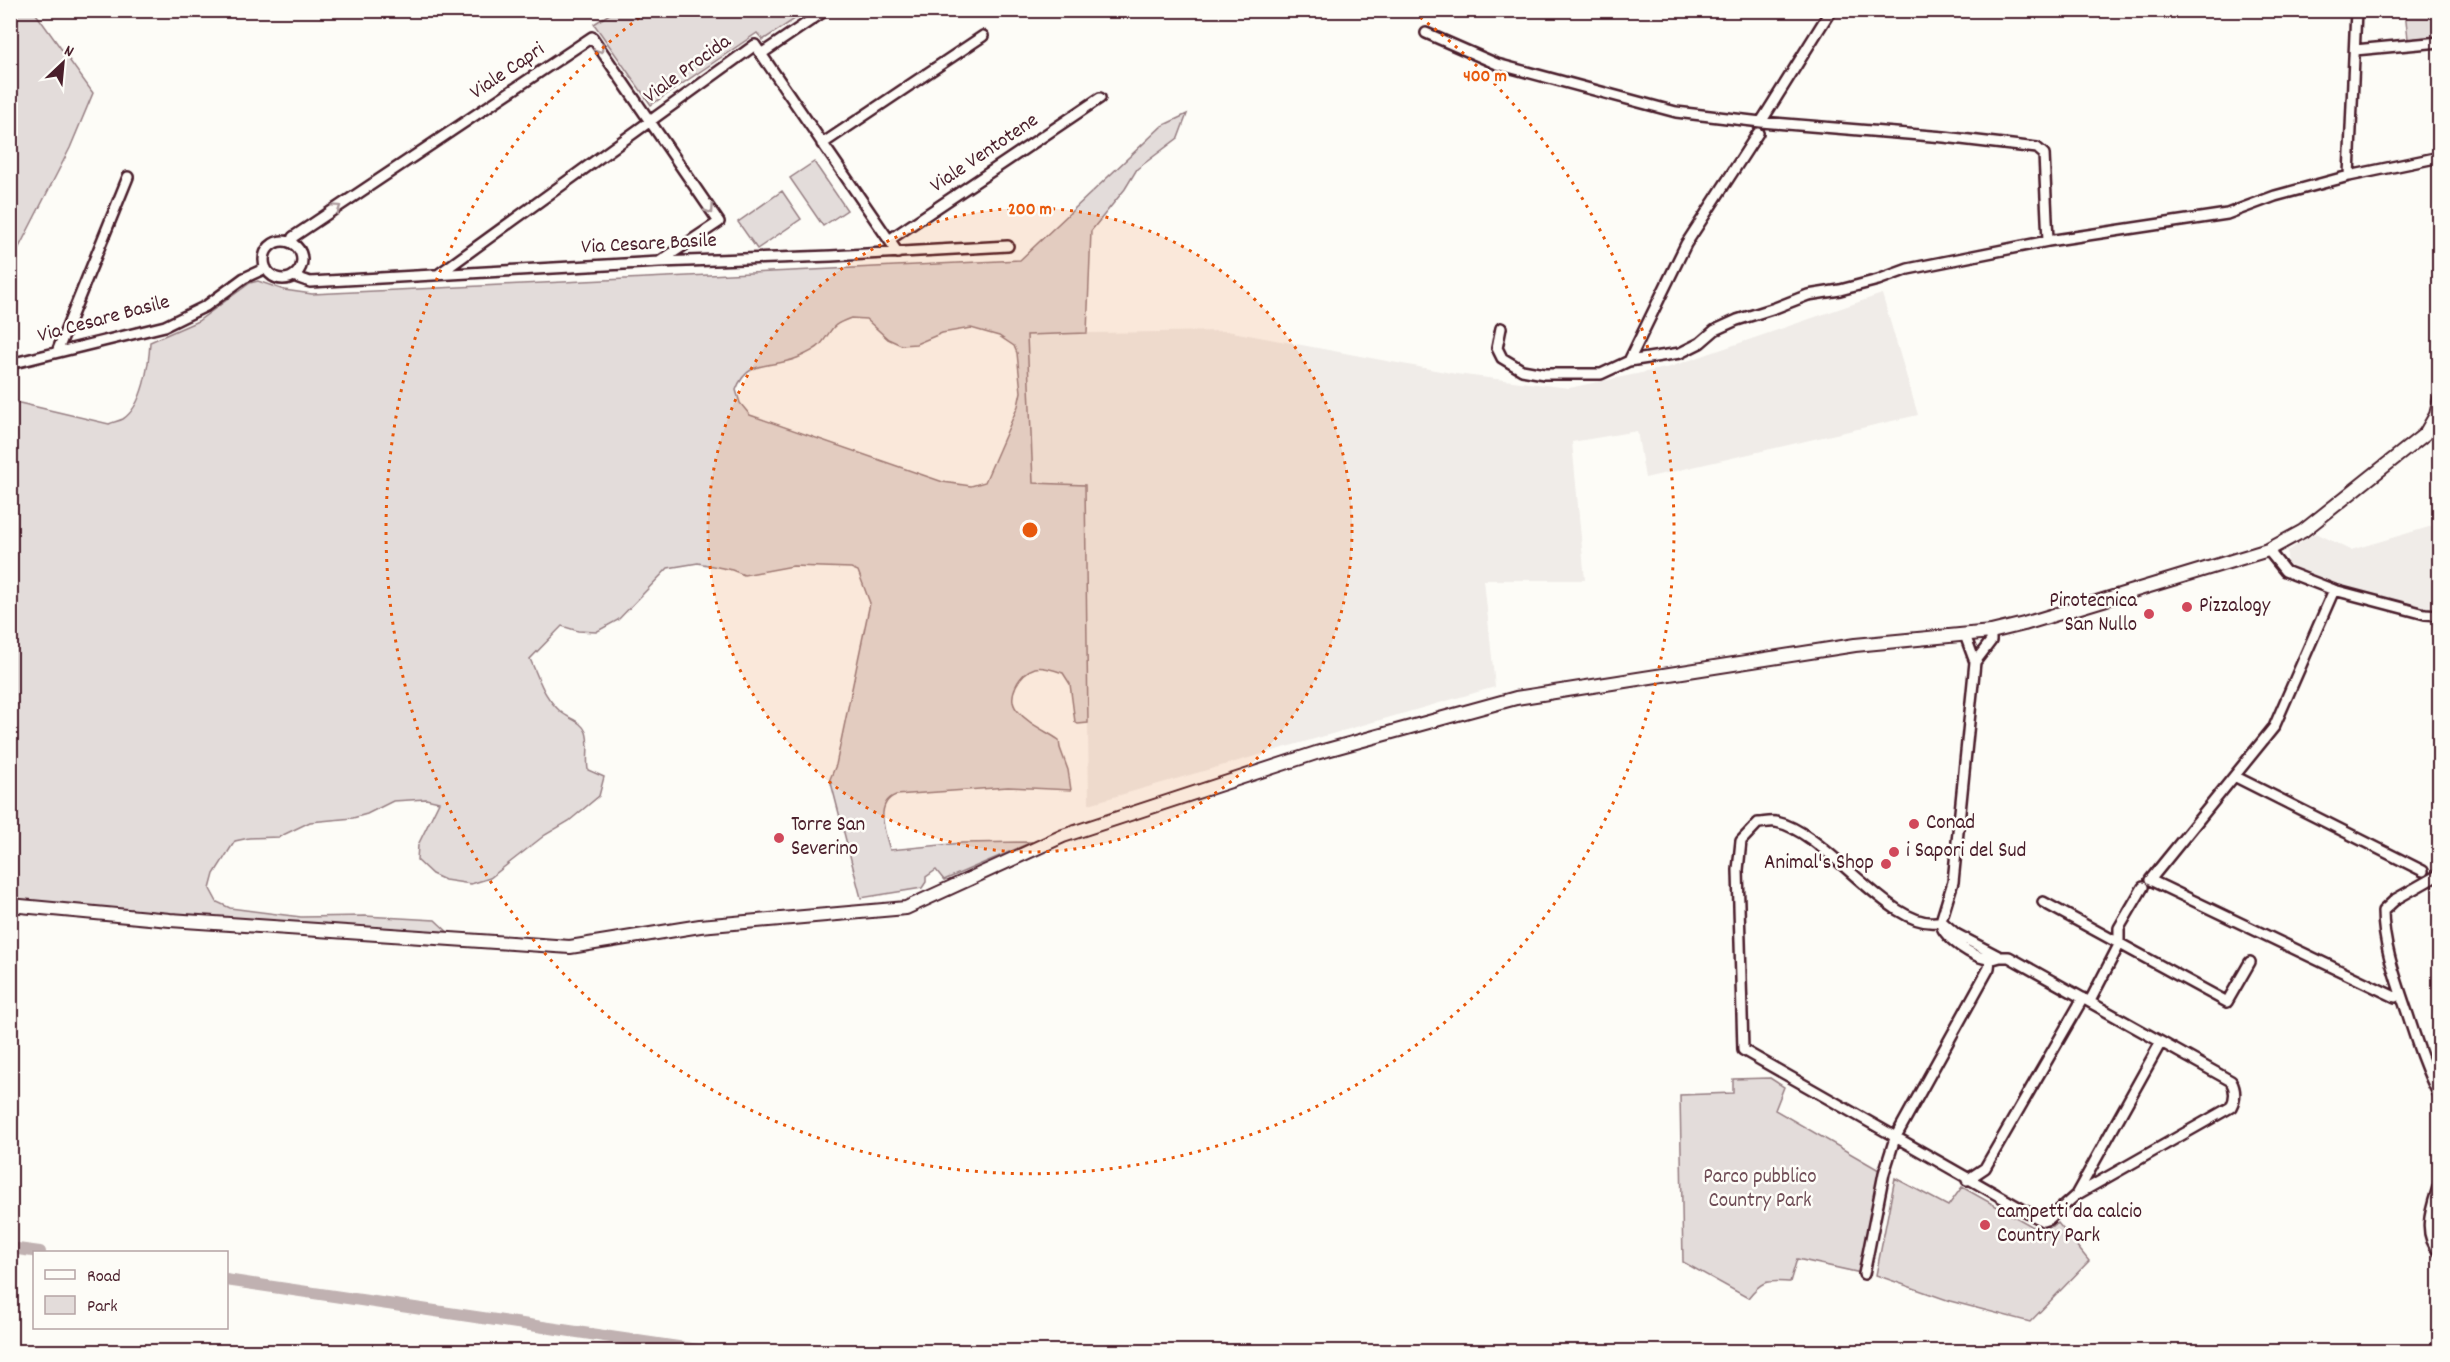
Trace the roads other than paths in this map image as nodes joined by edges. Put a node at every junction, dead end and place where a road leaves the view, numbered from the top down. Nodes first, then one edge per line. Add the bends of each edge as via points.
1 (826, 10) edge
2 (1831, 10) edge
3 (2356, 10) edge
4 (1426, 33) dead end
5 (983, 36) dead end
6 (2439, 42) edge
7 (2355, 50) junction
8 (761, 54) junction
9 (1100, 98) dead end
10 (649, 120) junction
11 (1761, 123) junction
12 (1758, 133) dead end
13 (822, 144) junction
14 (2439, 157) edge
15 (2349, 176) junction
16 (128, 177) dead end
17 (889, 240) junction
18 (2048, 241) junction
19 (291, 242) junction
20 (1008, 246) dead end
21 (898, 253) junction
22 (659, 262) junction
23 (266, 268) junction
24 (439, 274) junction
25 (293, 276) junction
26 (1501, 328) dead end
27 (57, 352) junction
28 (1629, 361) junction
29 (10, 364) edge
30 (2439, 398) edge
31 (2268, 550) junction
32 (2334, 590) junction
33 (2439, 615) edge
34 (1991, 632) junction
35 (1965, 635) junction
36 (1975, 662) junction
37 (2236, 777) junction
38 (2423, 871) dead end
39 (2439, 874) edge
40 (2143, 887) dead end
41 (2043, 902) dead end
42 (10, 905) edge
43 (1941, 921) junction
44 (2119, 945) junction
45 (2000, 957) junction
46 (1990, 960) junction
47 (2250, 962) dead end
48 (2395, 998) dead end
49 (2086, 999) junction
50 (2161, 1042) junction
51 (2439, 1097) edge
52 (1895, 1138) junction
53 (1967, 1180) junction
54 (2439, 1181) edge
55 (2076, 1196) junction
56 (2439, 1253) edge
57 (1864, 1274) dead end

1 - 8 street
2 - 11 street
3 - 7 street
4 - 11 street via 1511,68 1676,112
5 - 13 street
6 - 7 street
7 - 15 street
8 - 10 street, Viale Procida via 755,45
8 - 13 street, Viale Procida
9 - 17 street, Viale Ventotene
19 -> 10 street, Viale Capri via 293,237 592,37
10 -> 22 street, Viale Capri via 718,222
10 - 24 street, Viale Procida
11 - 18 street via 2037,148 2044,154
12 - 28 street via 1686,244
13 - 17 street, Viale Procida
14 - 15 street
15 - 18 street via 2227,214
16 - 27 street
17 - 21 street, Viale Procida
18 - 28 street via 1908,269 1840,290 1808,295 1737,320 1680,353
19 - 23 street via 279,241 269,246 264,256
19 - 25 street via 300,250 302,261
20 - 21 street, Via Cesare Basile
21 - 22 street, Via Cesare Basile
22 - 24 street, Via Cesare Basile
23 - 25 street via 280,279
23 - 27 street, Via Cesare Basile via 244,278 206,306 165,326
24 - 25 street, Via Cesare Basile via 310,282
26 - 28 street via 1497,348 1502,358 1522,370 1600,374
27 - 29 street, Via Cesare Basile
30 - 31 street via 2436,415 2425,434 2303,531
31 - 32 street via 2285,571
31 - 34 street
32 - 33 street
32 - 37 street via 2274,727
34 - 35 street
34 - 36 street via 1991,641
35 - 36 street
35 - 42 street via 1856,645 1516,698 1316,753 1063,836 906,908 700,926 570,946 182,921
36 - 43 street via 1953,882
37 - 38 street
37 - 48 street via 2150,880
39 - 51 street via 2383,911 2383,928 2399,988
40 - 44 street via 2119,928
41 - 44 street
43 - 45 street
43 - 46 street via 1942,930 1951,940
43 - 52 street via 1919,922 1886,902 1797,830 1775,822 1758,823 1741,841 1738,870 1743,1050
44 - 47 street via 2227,1002
44 - 49 street
45 - 46 street
45 - 49 street via 2009,957
46 - 52 street
49 - 50 street
49 - 53 street via 1985,1168
50 - 55 street
50 - 55 street via 2231,1081 2235,1091 2231,1107
52 - 53 street
52 - 57 street
53 - 55 street via 2043,1221
54 - 56 street via 2428,1225

